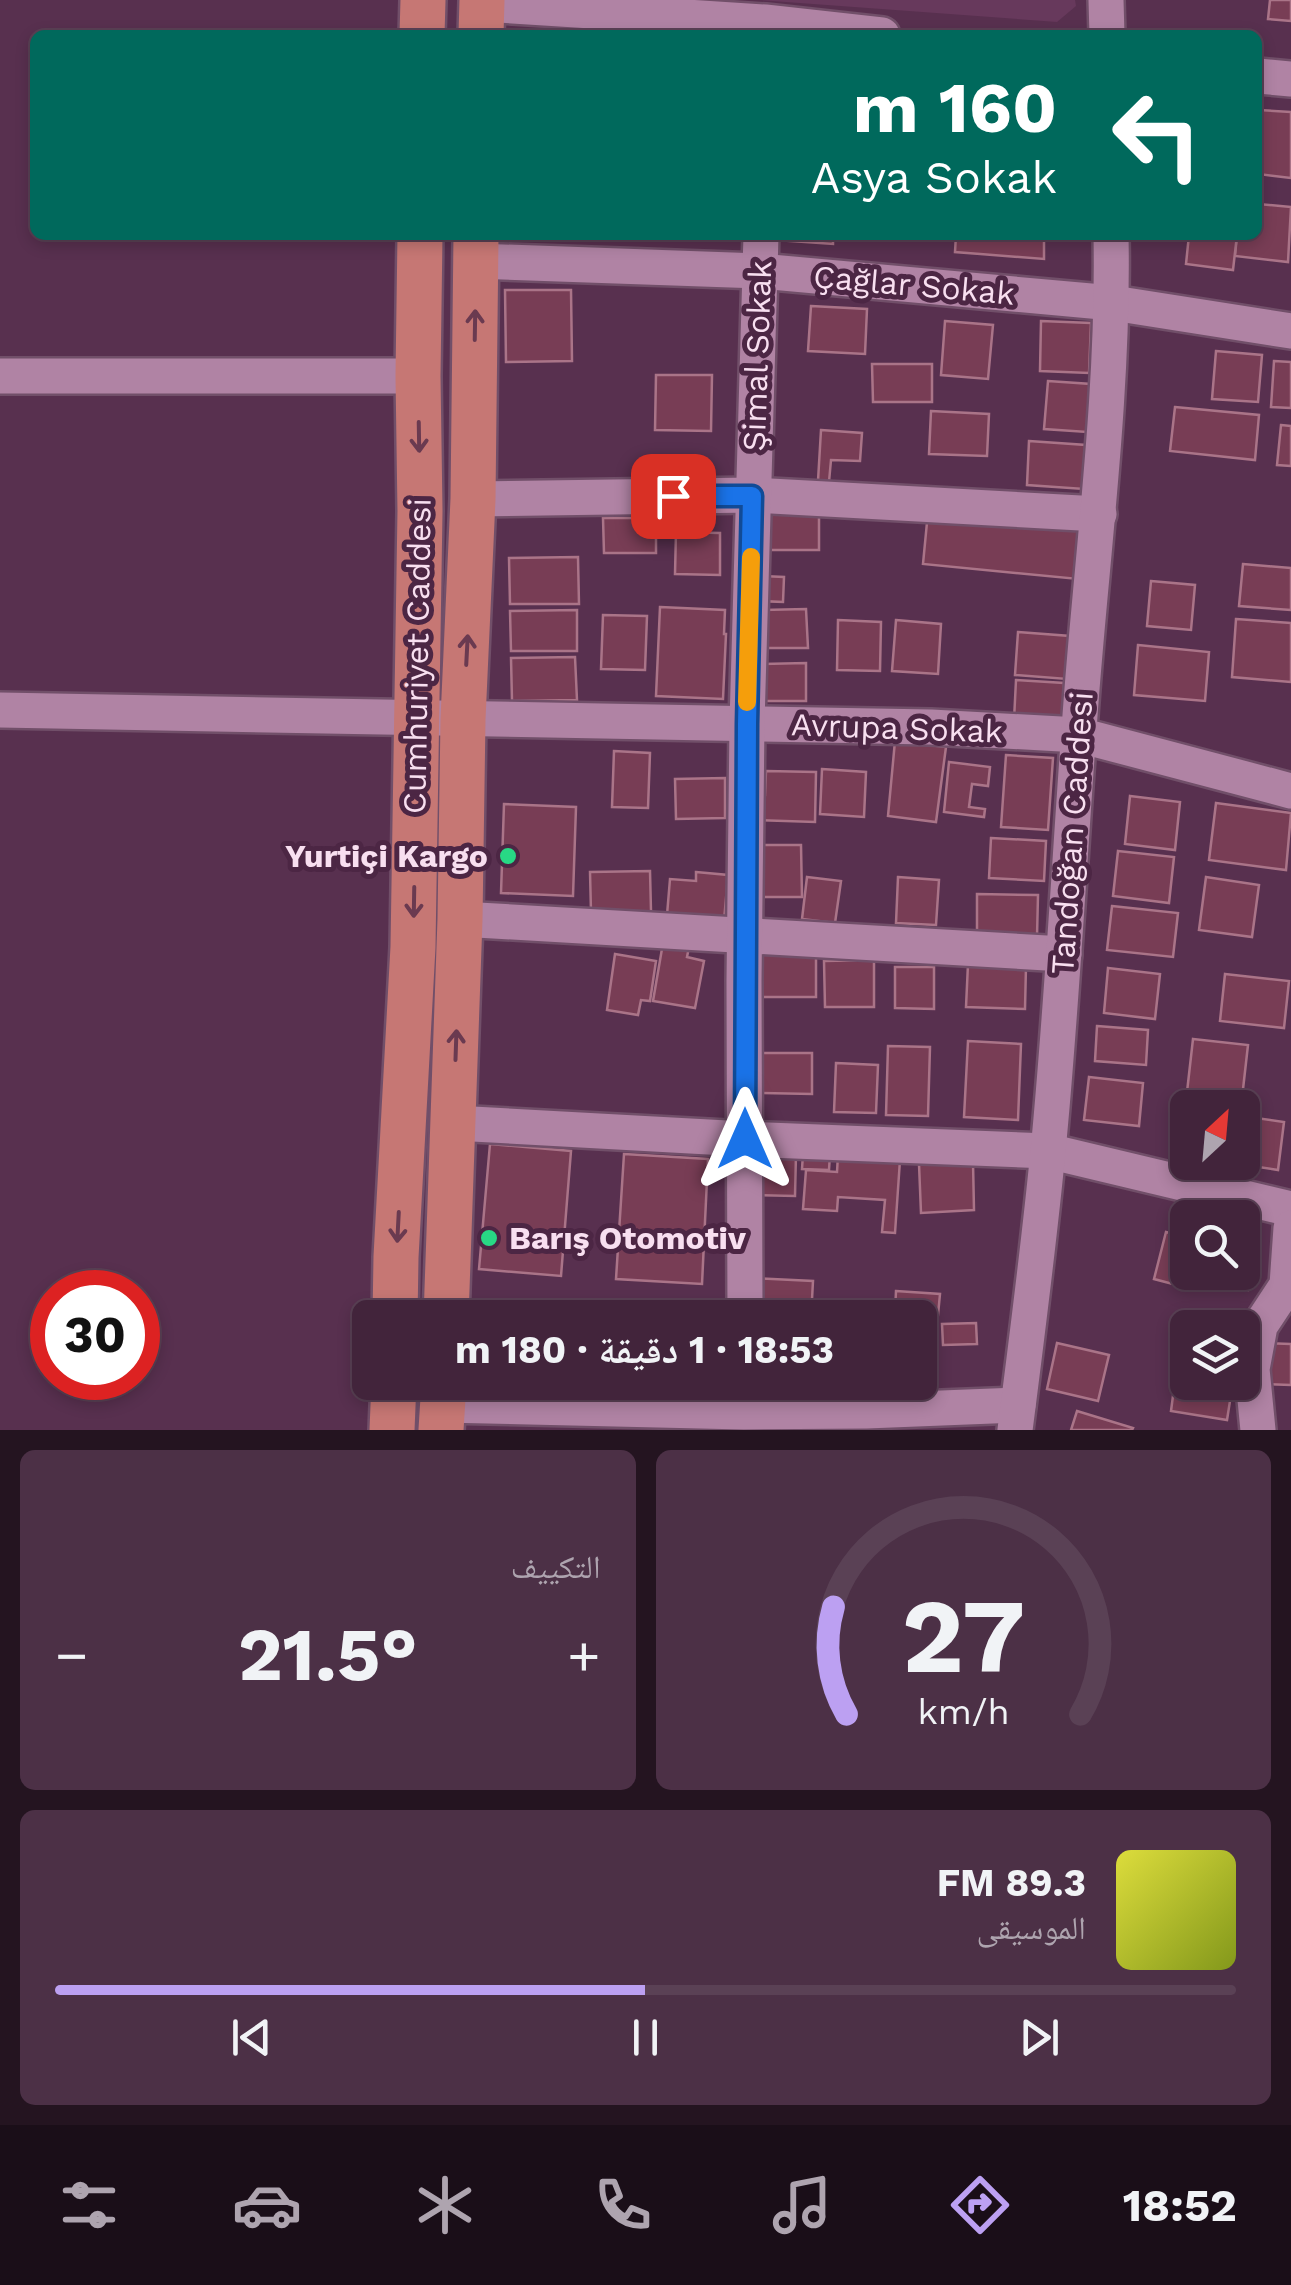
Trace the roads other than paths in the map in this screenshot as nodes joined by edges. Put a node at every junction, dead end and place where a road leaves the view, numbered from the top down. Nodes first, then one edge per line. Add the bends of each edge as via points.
1 (424, 0) edge
2 (1106, 0) edge
3 (482, 13) edge
4 (765, 28) edge
5 (422, 30) edge
6 (798, 30) edge
7 (1107, 30) edge
8 (1262, 76) edge
9 (1291, 79) edge
10 (420, 240) edge
11 (761, 240) edge
12 (1111, 240) edge
13 (476, 248) edge
14 (760, 271) junction
15 (1112, 303) junction
16 (1291, 331) edge
17 (0, 376) edge
18 (418, 376) junction
19 (752, 496) junction
20 (473, 499) junction
21 (1099, 514) junction
22 (0, 710) edge
23 (416, 718) junction
24 (464, 720) junction
25 (747, 724) junction
26 (1078, 735) junction
27 (1291, 791) edge
28 (460, 919) junction
29 (746, 934) junction
30 (1064, 954) junction
31 (454, 1123) junction
32 (745, 1139) junction
33 (1048, 1150) junction
34 (1291, 1209) edge
35 (1291, 1228) edge
36 (395, 1300) edge
37 (447, 1300) edge
38 (745, 1300) edge
39 (393, 1400) edge
40 (443, 1406) edge
41 (744, 1408) edge
42 (1017, 1417) edge
43 (392, 1430) edge
44 (1258, 1430) edge

1 - 5 main road
2 - 7 street
3 - 4 street
4 - 6 street
8 - 9 street
10 - 18 main road, Cumhuriyet Caddesi
11 - 14 street, Şimal Sokak
12 - 15 street, Tandoğan Caddesi
13 - 14 street, Çağlar Sokak
20 -> 13 main road
14 - 15 street, Çağlar Sokak
14 - 19 street, Şimal Sokak
15 - 16 street, Çağlar Sokak
15 - 21 street, Tandoğan Caddesi
17 - 18 street
18 -> 23 main road, Cumhuriyet Caddesi
19 - 20 street
19 - 21 street
19 - 25 street, Şimal Sokak
24 -> 20 main road
21 - 26 street, Tandoğan Caddesi
22 - 23 street, Avrupa Sokak
23 - 24 street, Avrupa Sokak
23 -> 36 main road, Cumhuriyet Caddesi via 413,947
24 - 25 street, Avrupa Sokak
24 - 28 main road
25 - 26 street, Avrupa Sokak
25 - 29 street, Şimal Sokak
26 - 27 street, Avrupa Sokak
26 - 30 street, Tandoğan Caddesi
28 - 29 street
31 -> 28 main road
29 - 30 street
29 - 32 street, Şimal Sokak
30 - 33 street, Tandoğan Caddesi
31 - 32 street
31 - 37 main road
32 - 33 street
32 - 38 street, Şimal Sokak
33 - 34 street
33 - 42 street, Tandoğan Caddesi
35 - 44 street via 1287,1285 1260,1326 1252,1369
39 - 43 main road
40 - 41 street
41 - 42 street

